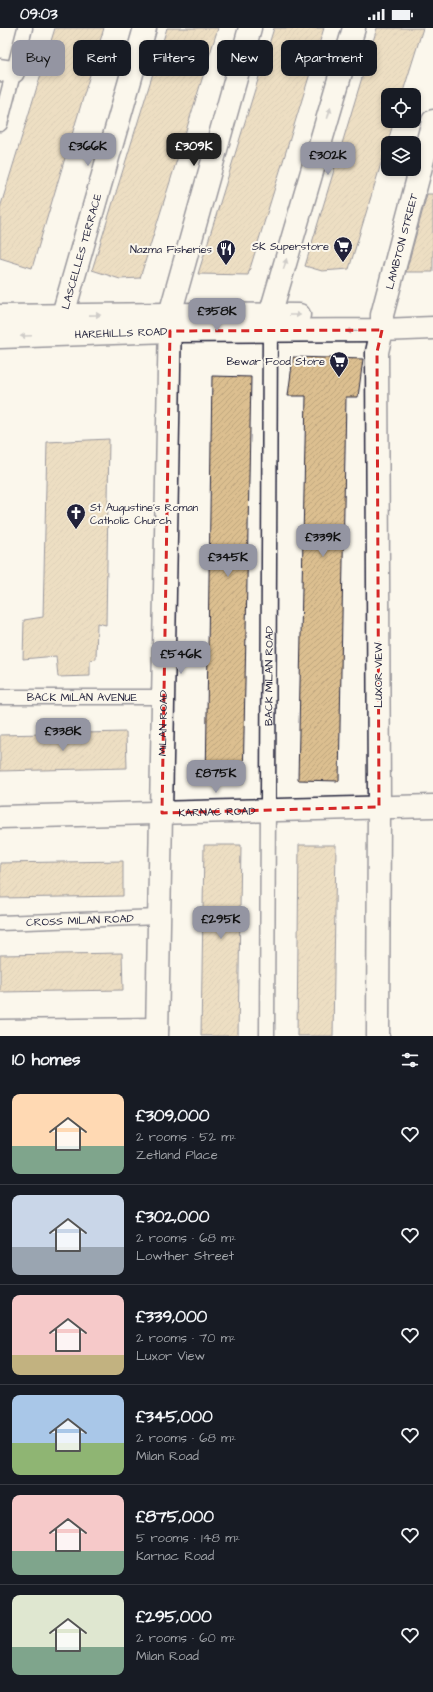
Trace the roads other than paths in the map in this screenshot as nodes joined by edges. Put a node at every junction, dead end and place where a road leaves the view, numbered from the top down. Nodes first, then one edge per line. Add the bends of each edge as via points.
1 (24, 28) edge
2 (145, 28) edge
3 (250, 28) edge
4 (354, 28) edge
5 (6, 71) edge
6 (433, 121) edge
7 (0, 124) edge
8 (433, 314) edge
9 (0, 316) edge
10 (170, 323) junction
11 (270, 323) junction
12 (382, 323) junction
13 (60, 325) junction
14 (433, 328) edge
15 (0, 337) edge
16 (0, 696) edge
17 (163, 697) junction
18 (433, 806) edge
19 (379, 807) junction
20 (268, 810) junction
21 (162, 813) junction
22 (0, 817) edge
23 (159, 917) junction
24 (0, 923) edge
25 (0, 1031) edge
26 (157, 1032) edge
27 (47, 1033) edge
28 (267, 1036) edge
29 (378, 1036) edge

1 - 5 lane
2 - 13 street, LASCELLES TERRACE
3 - 10 street, MILAN ROAD
11 -> 4 street
5 - 7 lane
6 - 12 street, LAMBTON STREET
8 - 12 street, HAREHILLS ROAD
9 - 13 street, HAREHILLS ROAD
10 - 11 street, HAREHILLS ROAD
10 - 13 street, HAREHILLS ROAD
10 - 17 street, MILAN ROAD
11 - 12 street, HAREHILLS ROAD
11 - 20 lane, BACK MILAN ROAD
12 - 14 street, HAREHILLS ROAD
12 - 19 street, LUXOR VIEW via 377,352
13 -> 15 street, HAREHILLS ROAD
16 - 17 lane, BACK MILAN AVENUE
17 - 21 street, MILAN ROAD
18 - 19 street, KARNAC ROAD
19 - 20 street, KARNAC ROAD
19 - 29 street, LUXOR VIEW
20 - 21 street, KARNAC ROAD
20 - 28 lane, BACK MILAN ROAD
21 - 22 street, KARNAC ROAD
21 - 23 street, MILAN ROAD
23 - 24 lane, CROSS MILAN ROAD
23 - 26 street, MILAN ROAD
25 - 27 street
26 - 27 street

